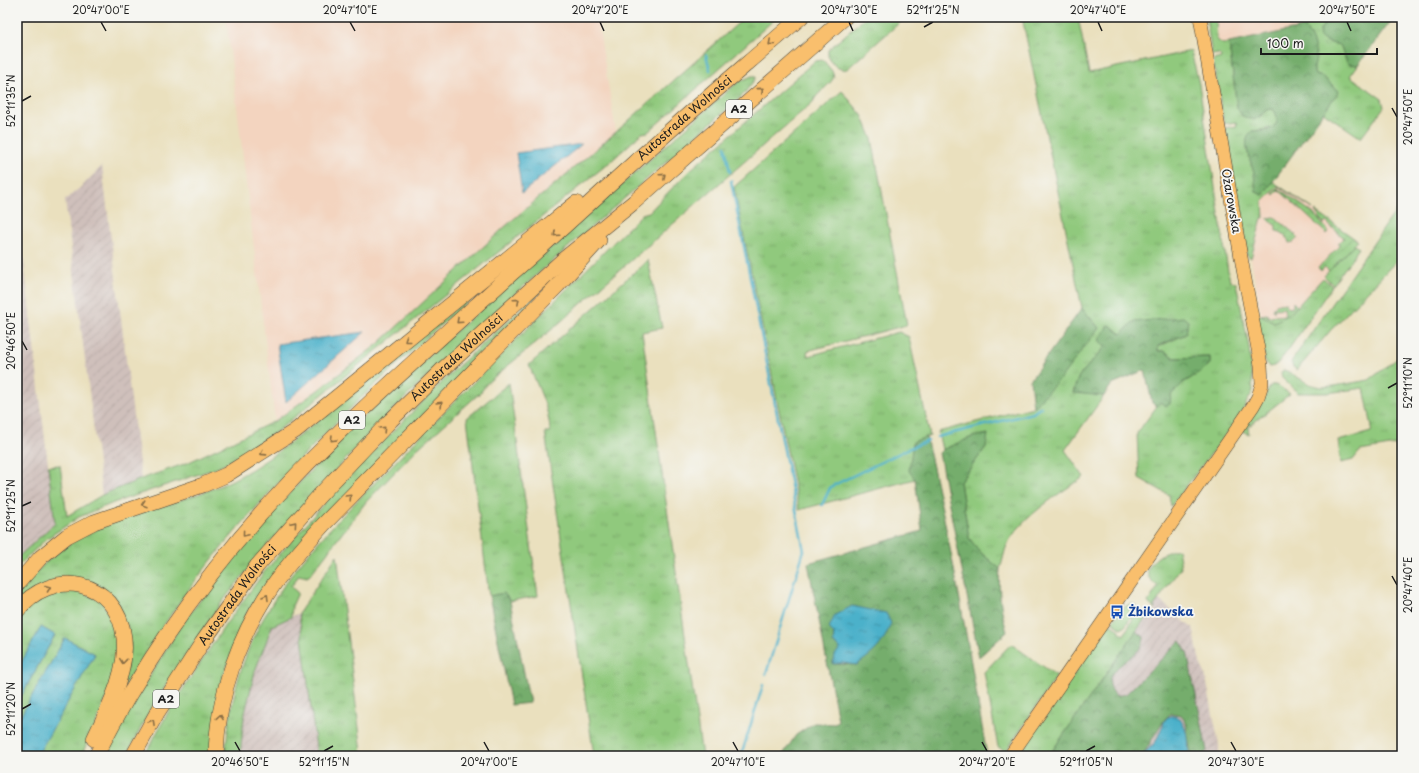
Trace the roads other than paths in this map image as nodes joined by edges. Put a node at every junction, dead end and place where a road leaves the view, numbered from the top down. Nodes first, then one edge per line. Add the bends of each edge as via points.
1 (800, 17) edge
2 (845, 17) edge
3 (1200, 17) edge
4 (657, 142) junction
5 (634, 202) junction
6 (17, 584) edge
7 (17, 611) edge
8 (88, 756) edge
9 (96, 756) edge
10 (132, 756) edge
11 (216, 756) edge
12 (1010, 756) edge

1 -> 4 highway, Autostrada Wolności / A2
5 -> 2 highway, Autostrada Wolności / A2
3 - 12 main road, Ożarowska via 1261,365 1262,384 1253,406
4 -> 6 highway via 560,216 295,431 226,475 94,522 67,536 40,557
4 -> 9 highway, Autostrada Wolności / A2 via 401,374 289,484 223,560 171,630 127,698
10 -> 5 highway, Autostrada Wolności / A2 via 202,643 258,566 319,496 441,371 564,259
11 -> 5 highway via 221,712 233,666 256,614 292,560 323,524 553,290
7 -> 8 highway via 40,591 64,583 87,586 96,591 110,603 121,623 124,638 123,667

